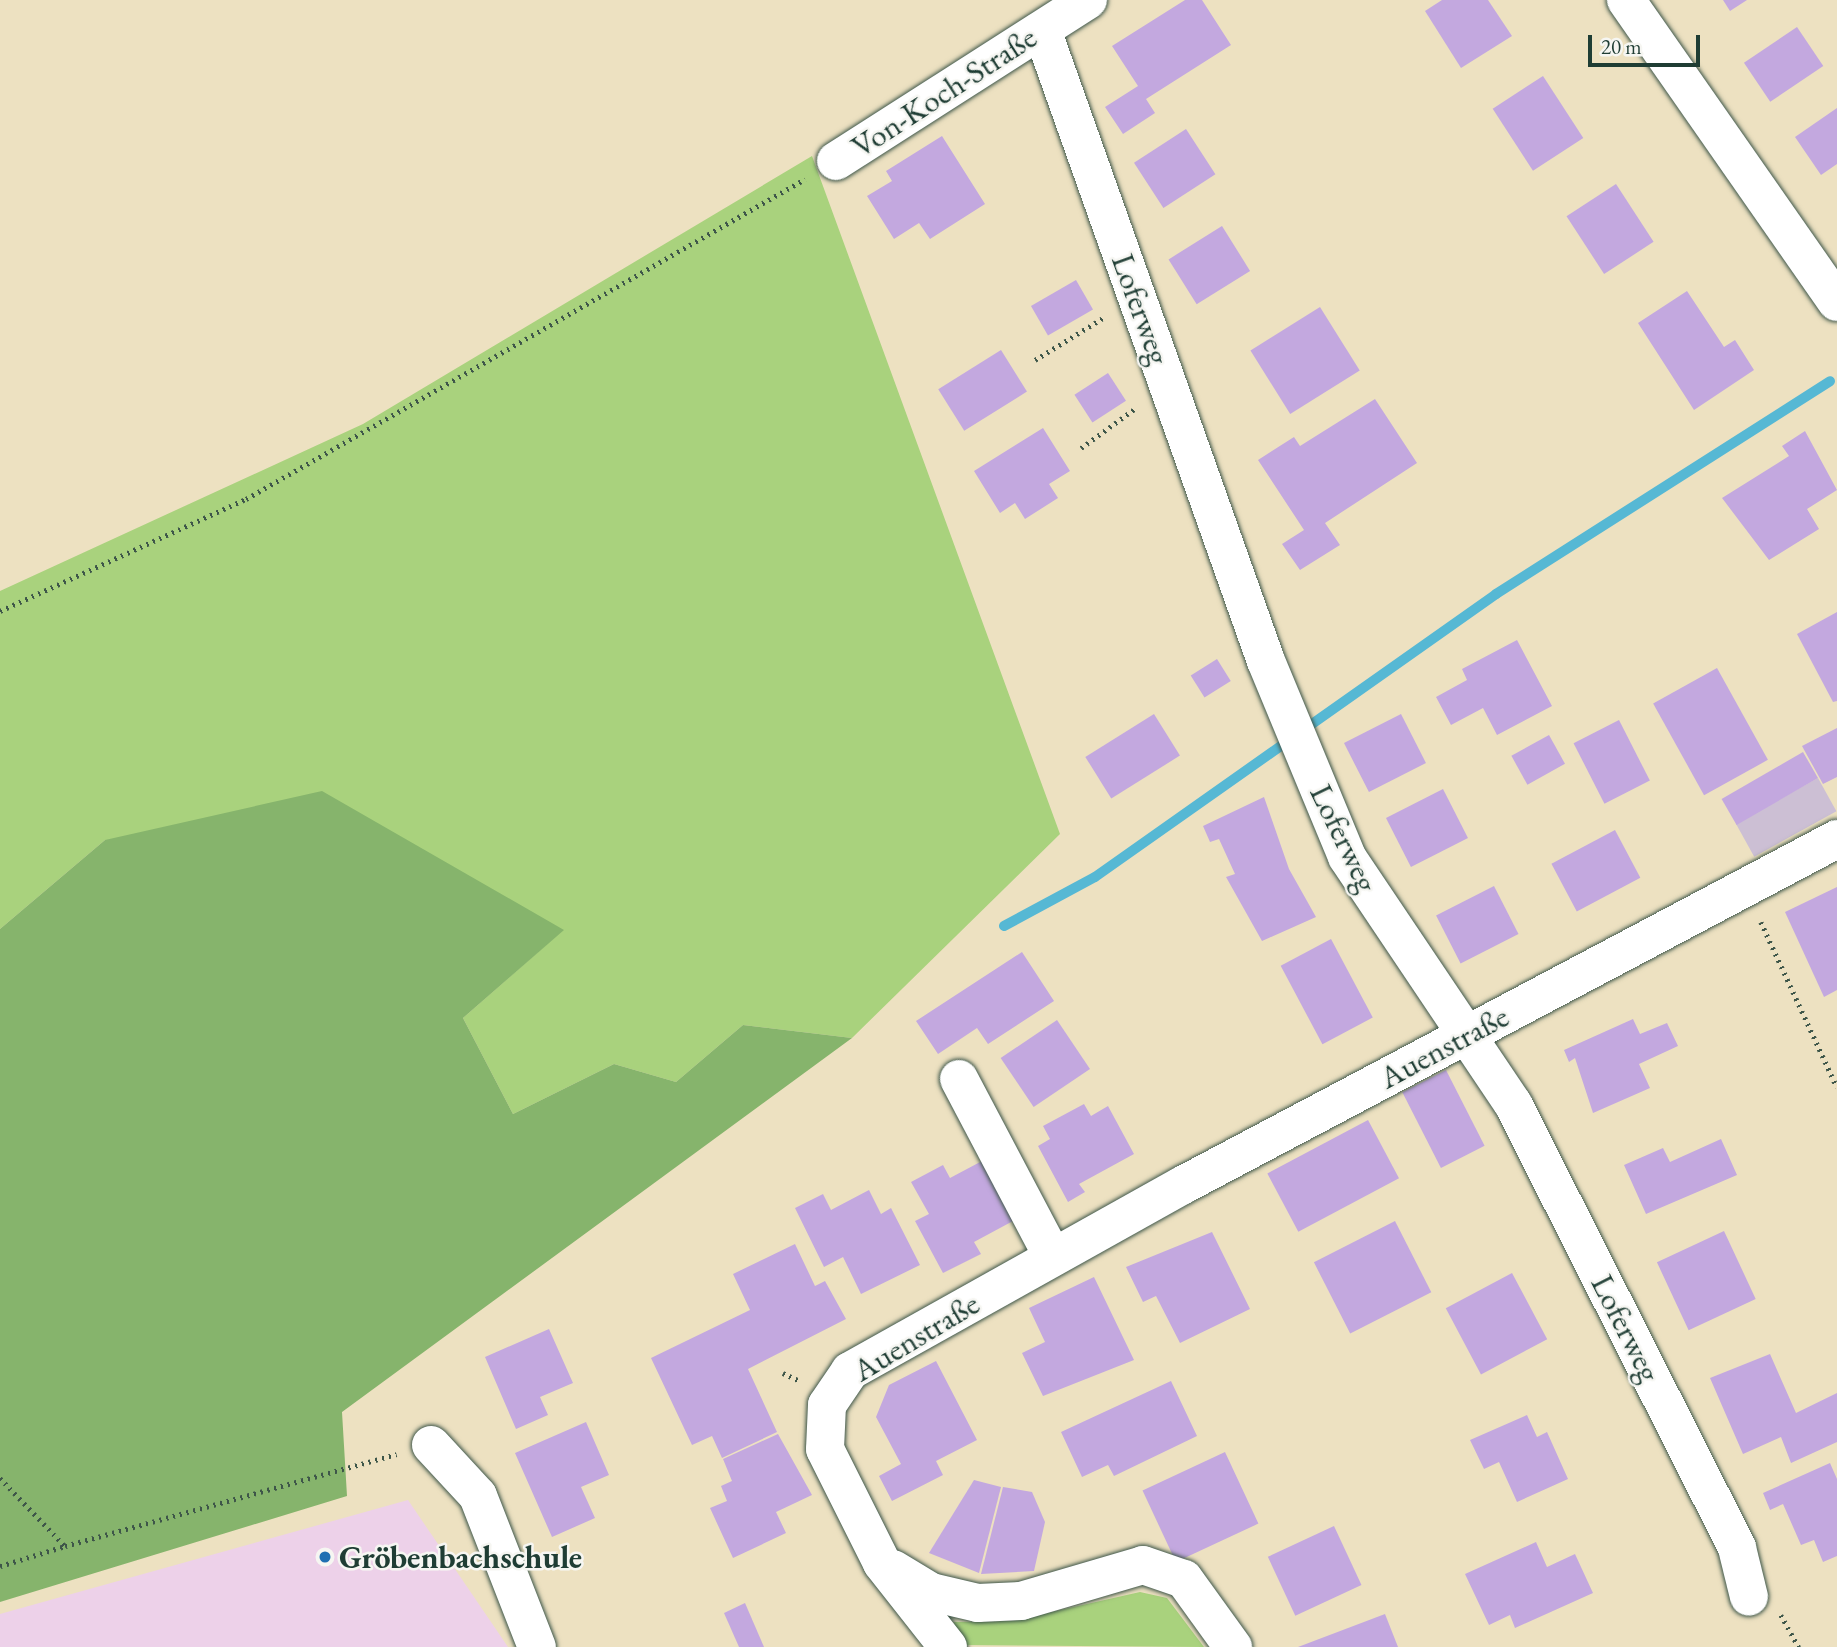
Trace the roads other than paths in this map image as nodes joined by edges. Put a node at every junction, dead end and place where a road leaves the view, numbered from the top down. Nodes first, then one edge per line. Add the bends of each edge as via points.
1 (1088, 0) edge
2 (1626, 0) edge
3 (1042, 30) junction
4 (836, 161) road end
5 (1837, 302) edge
6 (1837, 839) edge
7 (1465, 1036) junction
8 (959, 1079) dead end
9 (1053, 1257) junction
10 (431, 1445) road end
11 (882, 1563) junction
12 (1749, 1597) dead end
13 (537, 1647) edge
14 (948, 1647) edge
15 (1233, 1647) edge

1 - 3 street, Von-Koch-Straße
2 - 5 street
3 - 4 street, Von-Koch-Straße
3 - 7 street, Loferweg via 1266,661 1347,857
6 - 7 street, Auenstraße
7 - 9 street, Auenstraße
7 - 12 street, Loferweg via 1513,1104 1552,1180 1737,1548
8 - 9 street
9 - 11 street, Auenstraße via 850,1371 827,1405 825,1449
10 - 13 street via 478,1496
11 - 14 street, Auenstraße
11 - 15 street via 931,1592 978,1603 1021,1601 1143,1565 1184,1579

